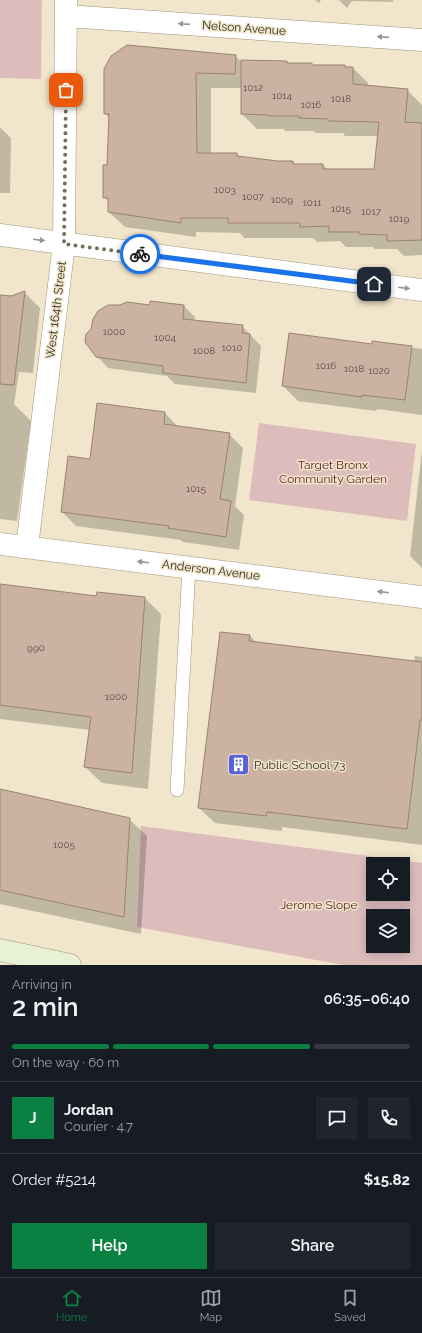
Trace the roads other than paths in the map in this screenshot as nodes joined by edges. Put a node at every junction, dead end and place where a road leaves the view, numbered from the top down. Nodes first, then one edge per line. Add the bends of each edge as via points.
1 (66, 8) edge
2 (422, 40) edge
3 (0, 236) edge
4 (64, 244) junction
5 (422, 290) edge
6 (0, 544) edge
7 (27, 547) junction
8 (189, 567) junction
9 (422, 597) edge
10 (177, 790) dead end
11 (0, 950) edge
12 (70, 965) edge

2 -> 1 street, Nelson Avenue
1 - 4 street, West 164th Street
3 -> 4 street
4 -> 5 street
4 - 7 street, West 164th Street
6 - 7 street, Anderson Avenue
8 -> 7 street, Anderson Avenue
9 -> 8 street, Anderson Avenue
8 - 10 lane
11 - 12 main road

